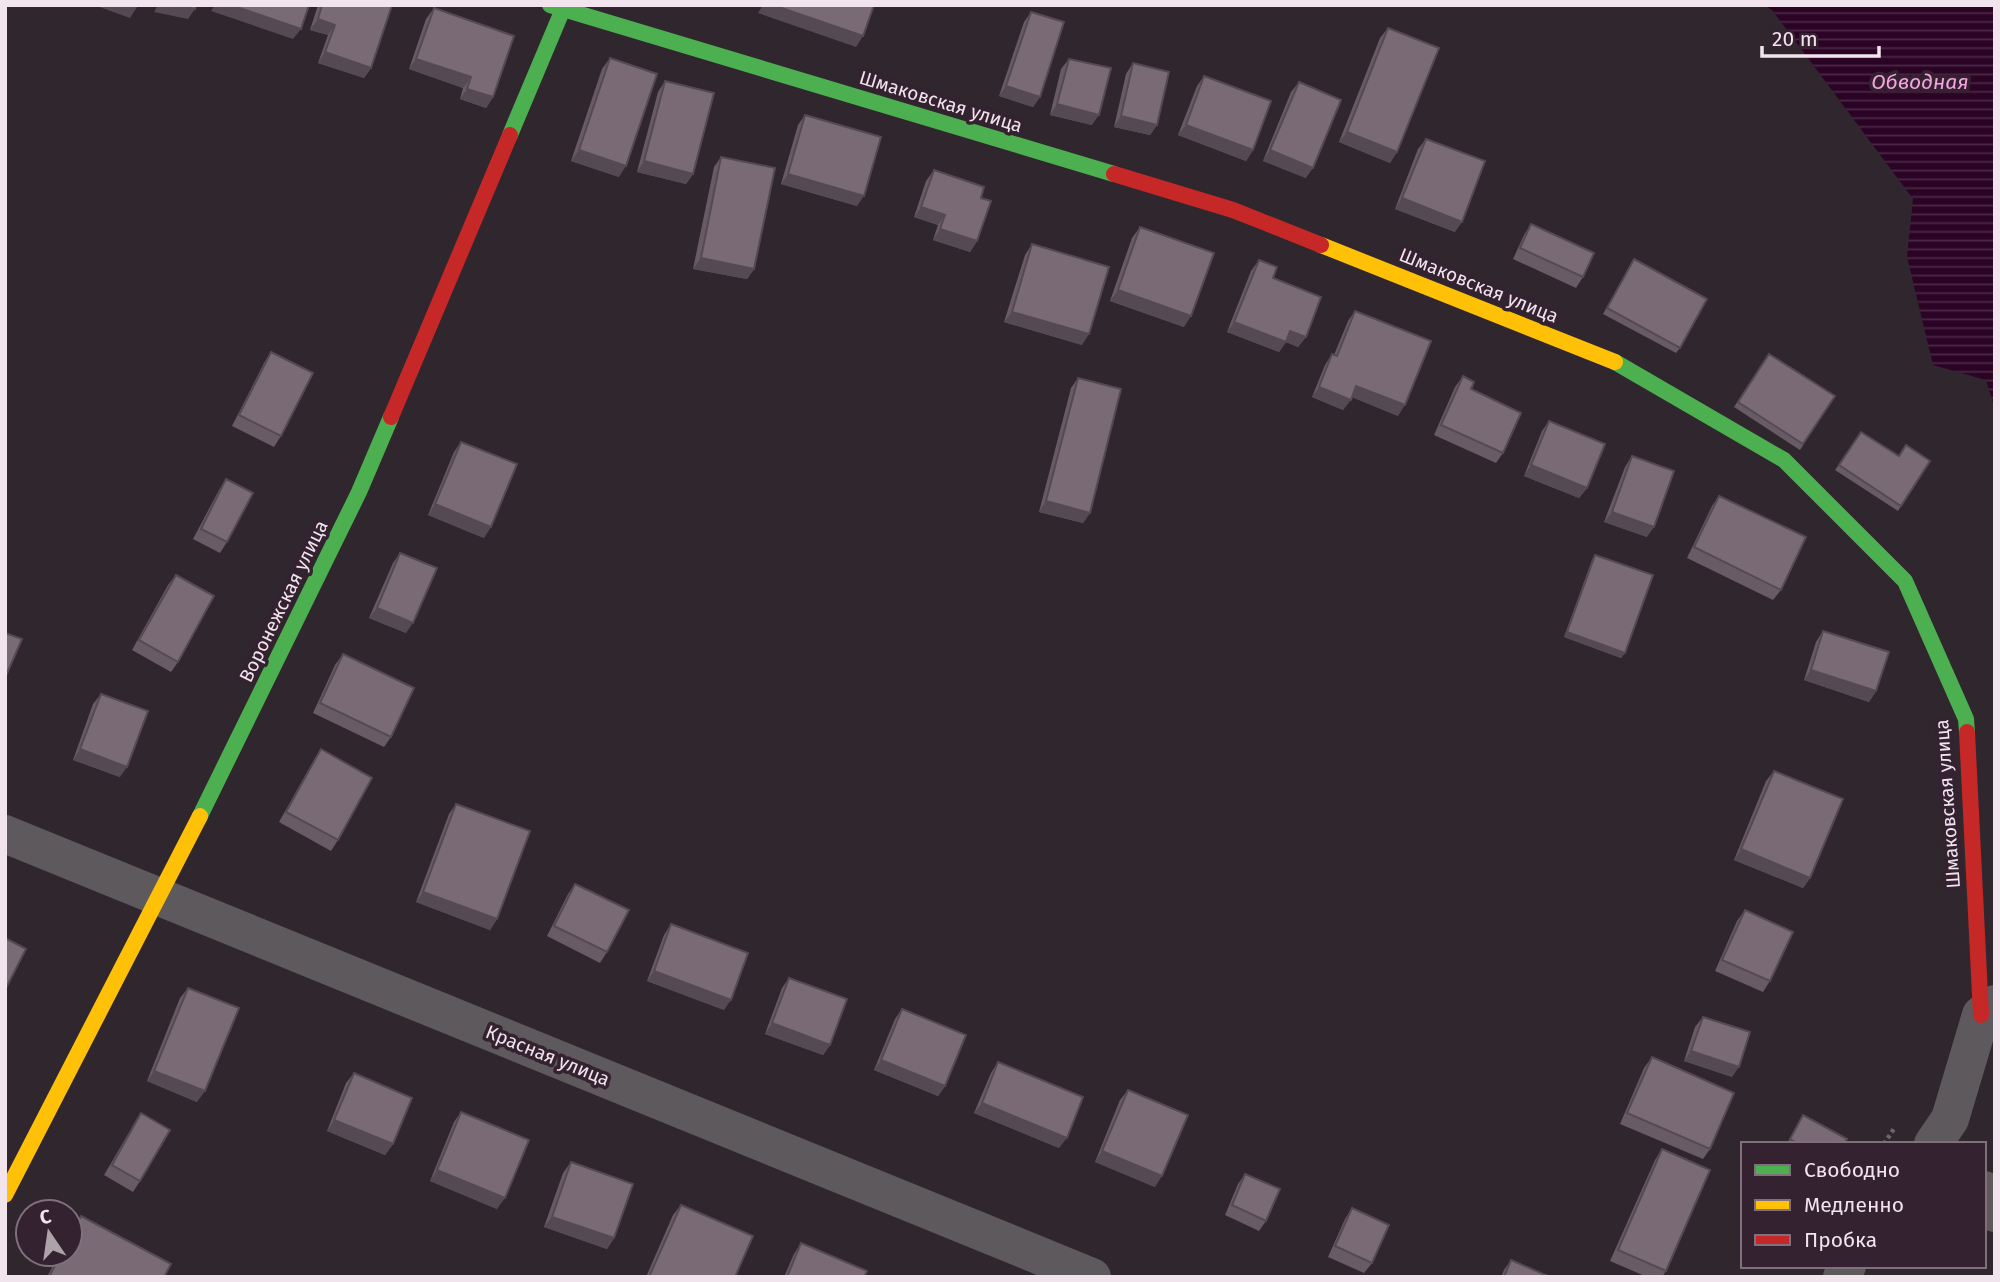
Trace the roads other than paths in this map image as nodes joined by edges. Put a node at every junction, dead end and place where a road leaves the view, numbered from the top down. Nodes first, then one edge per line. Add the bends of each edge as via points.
1 (557, 7) edge
2 (5, 834) edge
3 (160, 897) junction
4 (1988, 1009) edge
5 (1949, 1136) edge
6 (5, 1195) edge
7 (1986, 1195) edge
8 (1995, 1213) edge
9 (1091, 1277) edge

1 - 3 street, Воронежская улица via 359,492
1 - 4 street, Шмаковская улица via 1233,211 1619,364 1784,460 1905,581 1966,719
2 - 3 street, Красная улица
3 - 6 street, Воронежская улица
3 - 9 street, Красная улица
4 - 5 street
7 - 8 street

